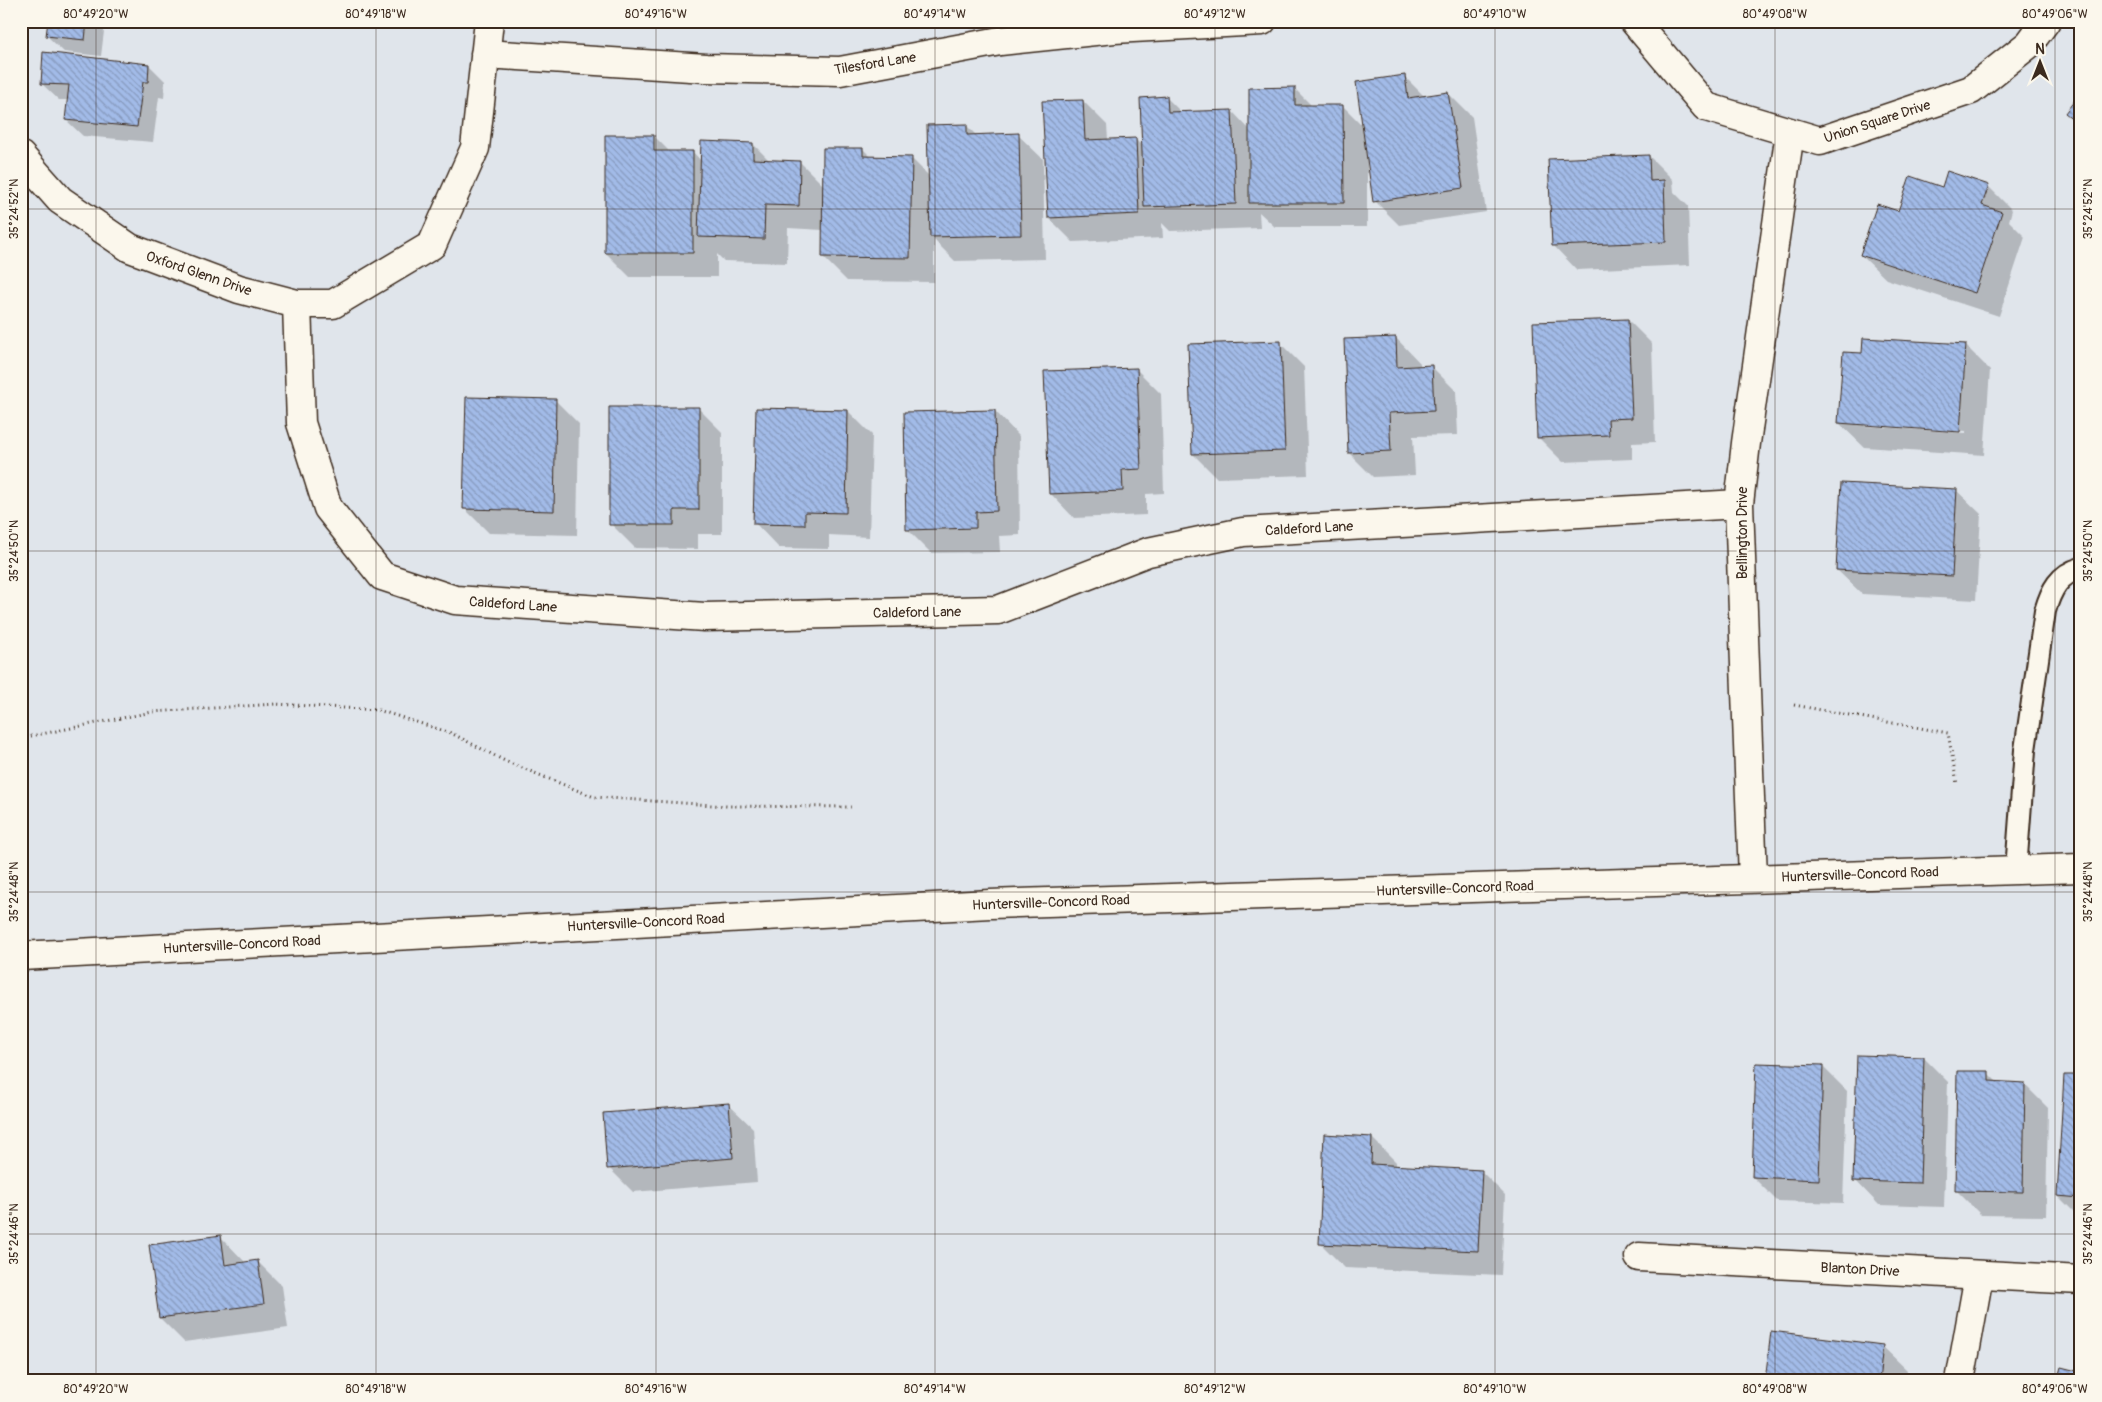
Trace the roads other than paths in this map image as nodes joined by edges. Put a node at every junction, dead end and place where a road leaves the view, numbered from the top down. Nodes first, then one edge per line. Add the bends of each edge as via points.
1 (489, 21) edge
2 (1262, 21) edge
3 (1634, 21) edge
4 (2046, 21) edge
5 (1154, 24) edge
6 (485, 54) junction
7 (1790, 132) junction
8 (21, 156) edge
9 (297, 304) junction
10 (1739, 504) junction
11 (2081, 568) edge
12 (2081, 868) edge
13 (2016, 870) junction
14 (1753, 878) junction
15 (21, 956) edge
16 (1639, 1257) dead end
17 (1979, 1275) junction
18 (2081, 1280) edge
19 (1960, 1381) edge

1 - 6 street, Oxford Glenn Drive
2 - 5 street, Tilesford Lane
3 - 7 street, Union Square Drive via 1706,107
4 - 7 street, Union Square Drive via 2029,44 1971,90 1820,141
5 - 6 street, Tilesford Lane via 1000,41 840,71 706,68
6 - 9 street, Oxford Glenn Drive via 475,148 432,245 333,304
7 - 10 street, Bellington Drive
8 - 9 street, Oxford Glenn Drive via 60,200 130,248 239,289
9 - 10 street, Caldeford Lane via 301,423 328,508 382,576 455,600 705,617 998,610 1148,552 1244,532
10 - 14 street, Bellington Drive
11 - 13 lane via 2069,571 2060,579 2045,611 2025,750
12 - 13 street, Huntersville-Concord Road
13 - 14 street, Huntersville-Concord Road
14 - 15 street, Huntersville-Concord Road via 990,904
16 - 17 street, Blanton Drive
17 - 18 street, Blanton Drive
17 - 19 street

